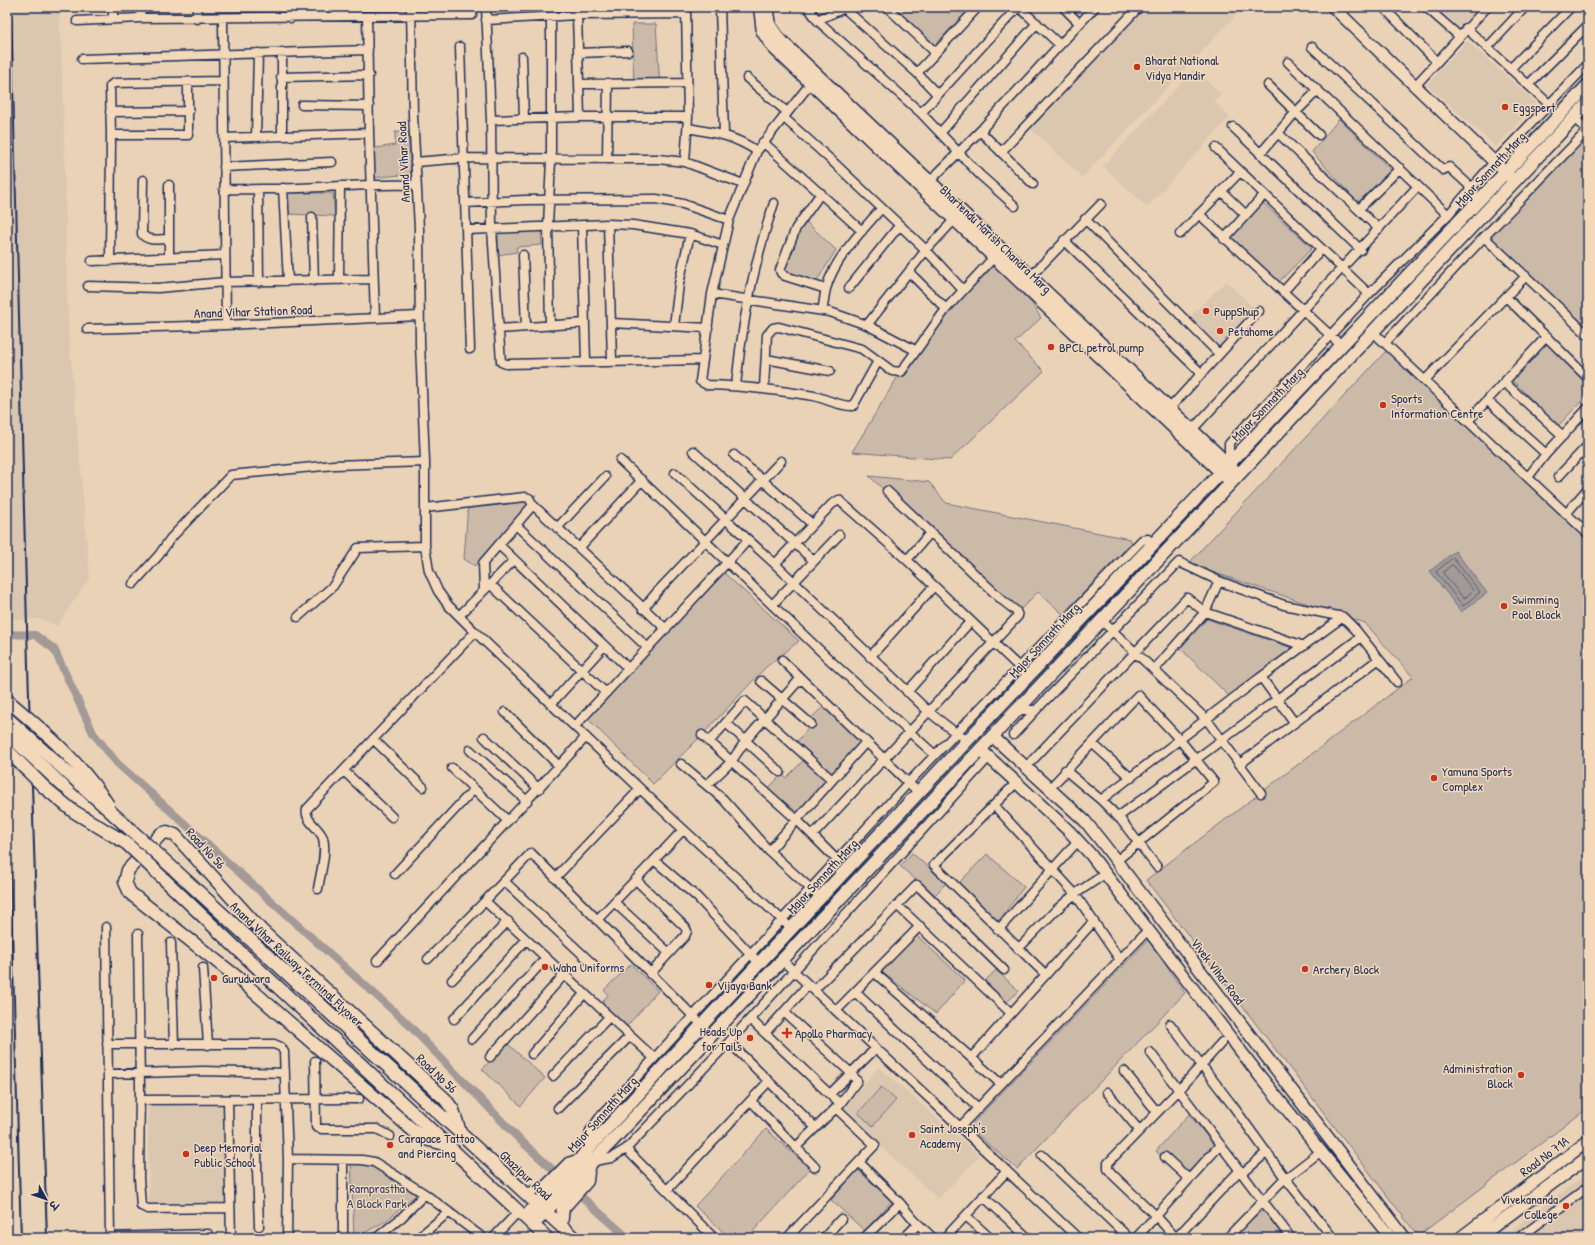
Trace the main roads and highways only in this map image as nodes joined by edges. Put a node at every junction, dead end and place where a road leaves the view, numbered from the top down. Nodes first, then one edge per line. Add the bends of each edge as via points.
1 (760, 7) edge
2 (768, 7) edge
3 (814, 79) junction
4 (1588, 85) edge
5 (1588, 103) edge
6 (1329, 360) junction
7 (1338, 368) junction
8 (1225, 469) junction
9 (1234, 478) junction
10 (7, 700) edge
11 (7, 718) edge
12 (981, 726) junction
13 (7, 733) edge
14 (992, 736) junction
15 (969, 740) junction
16 (7, 750) edge
17 (984, 753) junction
18 (115, 817) junction
19 (126, 843) junction
20 (460, 1132) junction
21 (449, 1145) junction
22 (583, 1165) junction
23 (503, 1172) junction
24 (491, 1185) junction
25 (554, 1197) junction
26 (542, 1208) junction
27 (526, 1218) junction
28 (567, 1234) edge
29 (547, 1238) edge

1 - 3 main road, Bhartendu Harish Chandra Marg via 764,32 774,48
2 - 3 main road, Bhartendu Harish Chandra Marg via 770,26
3 - 8 main road, Bhartendu Harish Chandra Marg via 955,219
3 - 8 main road, Bhartendu Harish Chandra Marg via 929,182 1192,430
4 - 6 main road, Major Somnath Marg
5 - 7 main road, Major Somnath Marg
6 - 7 main road
6 - 8 main road, Major Somnath Marg
7 - 9 main road, Major Somnath Marg
8 - 9 main road, Bhartendu Harish Chandra Marg
8 - 12 main road, Major Somnath Marg
9 - 14 main road, Major Somnath Marg
10 - 18 main road, Anand Vihar Railway Terminal Flyover, bridge via 45,732 94,783
11 - 18 main road, Anand Vihar Railway Terminal Flyover, bridge
12 - 14 main road
12 - 15 main road, Major Somnath Marg
13 - 19 main road, bridge
14 - 17 main road, Major Somnath Marg
15 - 17 main road
15 - 22 main road, Major Somnath Marg via 702,1025
16 - 19 main road, bridge via 44,787 73,811
17 - 22 main road, Major Somnath Marg
18 - 20 main road, Anand Vihar Railway Terminal Flyover, bridge
19 - 21 main road, bridge via 233,946
20 - 21 main road, Road No 56 via 453,1110 445,1099 262,931 175,835 166,832 161,834 128,870 125,882 130,893 238,978 415,1132 429,1140
20 - 23 main road, Ghazipur Road
21 - 24 main road
22 - 25 main road, Major Somnath Marg
22 - 25 main road
23 - 24 main road
23 - 26 main road, Ghazipur Road
24 - 27 main road
25 - 26 main road, Major Somnath Marg
25 - 28 main road
26 - 27 main road, Major Somnath Marg
26 - 28 main road, Ghazipur Road
27 - 29 main road

